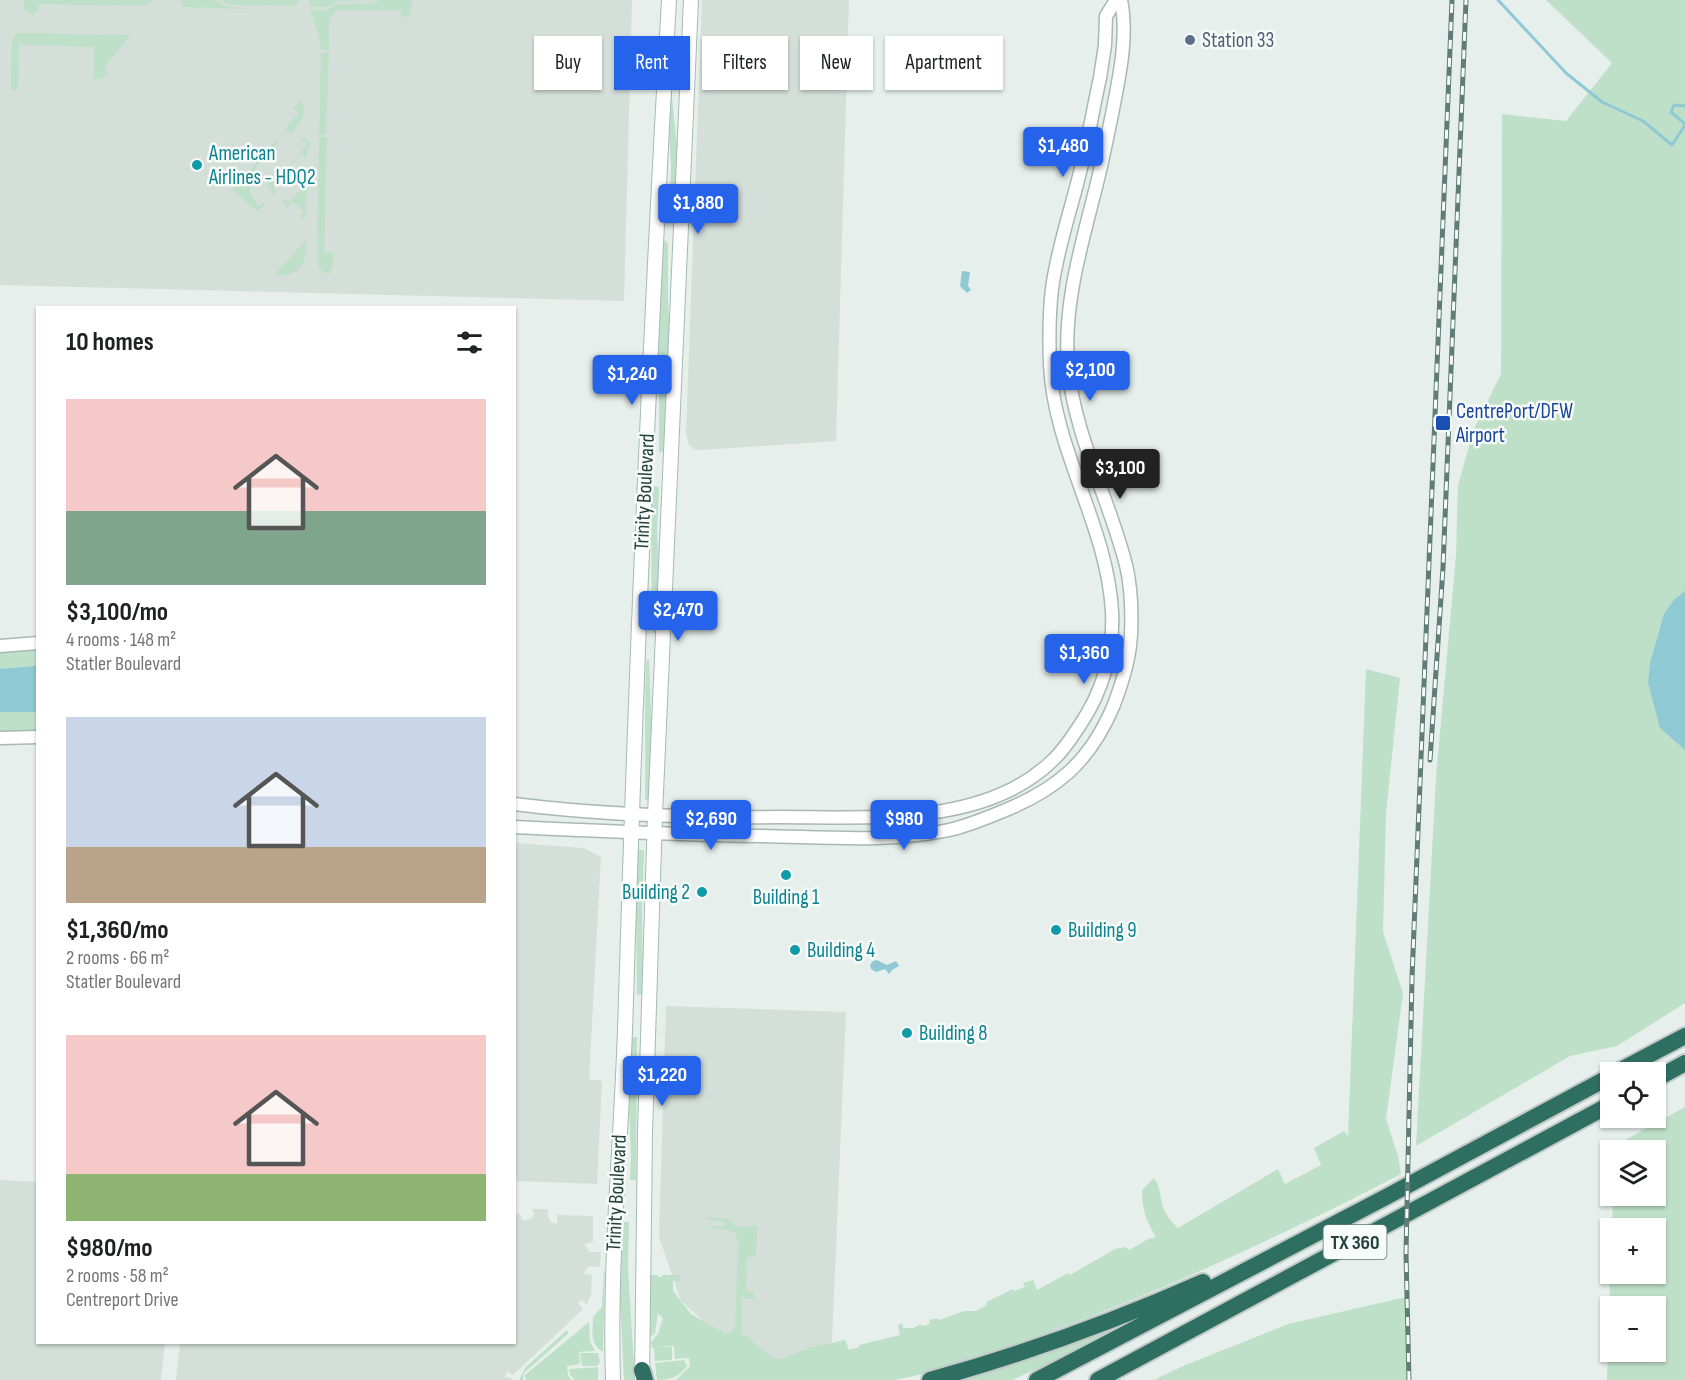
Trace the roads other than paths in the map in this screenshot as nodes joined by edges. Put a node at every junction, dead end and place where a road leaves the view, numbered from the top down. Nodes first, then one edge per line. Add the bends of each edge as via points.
1 (669, 0) edge
2 (691, 0) edge
3 (1116, 0) edge
4 (1120, 0) edge
5 (1065, 230) junction
6 (1083, 233) junction
7 (1050, 367) junction
8 (1068, 367) junction
9 (671, 468) junction
10 (645, 470) junction
11 (1126, 567) junction
12 (1107, 571) junction
13 (36, 643) edge
14 (637, 644) junction
15 (662, 645) junction
16 (0, 646) edge
17 (36, 737) edge
18 (0, 738) edge
19 (1020, 784) junction
20 (1033, 798) junction
21 (516, 804) edge
22 (632, 814) junction
23 (655, 815) junction
24 (516, 827) edge
25 (631, 833) junction
26 (655, 834) junction
27 (1685, 1036) edge
28 (1636, 1062) edge
29 (1685, 1063) edge
30 (1666, 1073) edge
31 (1600, 1082) edge
32 (1600, 1110) edge
33 (1254, 1267) junction
34 (643, 1377) edge
35 (611, 1380) edge
36 (930, 1380) edge
37 (1037, 1380) edge
38 (1098, 1380) edge

1 - 10 main road, Trinity Boulevard
2 - 9 main road, Trinity Boulevard
3 - 5 street via 1106,16 1100,78
4 - 6 street via 1125,18 1118,81
5 - 6 street
5 - 7 street via 1053,288
6 - 8 street via 1071,289
7 - 8 street
7 - 12 street via 1066,446
8 - 11 street via 1076,411
9 - 10 main road
9 - 15 main road, Trinity Boulevard
10 - 14 main road, Trinity Boulevard
11 - 12 street
11 - 20 street via 1131,633 1122,685 1103,729 1086,755
12 - 19 street via 1112,611 1110,649 1100,686 1085,717 1054,759
13 - 16 street
14 - 15 main road
14 - 22 main road, Trinity Boulevard
15 - 23 main road, Trinity Boulevard
17 - 18 street
19 - 20 street
19 - 23 street via 972,805 914,815
20 - 26 street via 957,828 914,835 846,838
21 - 22 street
22 - 23 street
22 - 25 main road, Trinity Boulevard
23 - 26 main road, Trinity Boulevard
24 - 25 street
25 - 26 street
25 - 35 main road, Trinity Boulevard
26 - 34 main road, Trinity Boulevard via 646,1074
27 - 28 highway
29 - 30 highway
31 - 33 highway, TX 360
32 - 38 highway, TX 360
33 - 36 highway via 1222,1274 1133,1313 1050,1343
33 - 37 highway, TX 360

